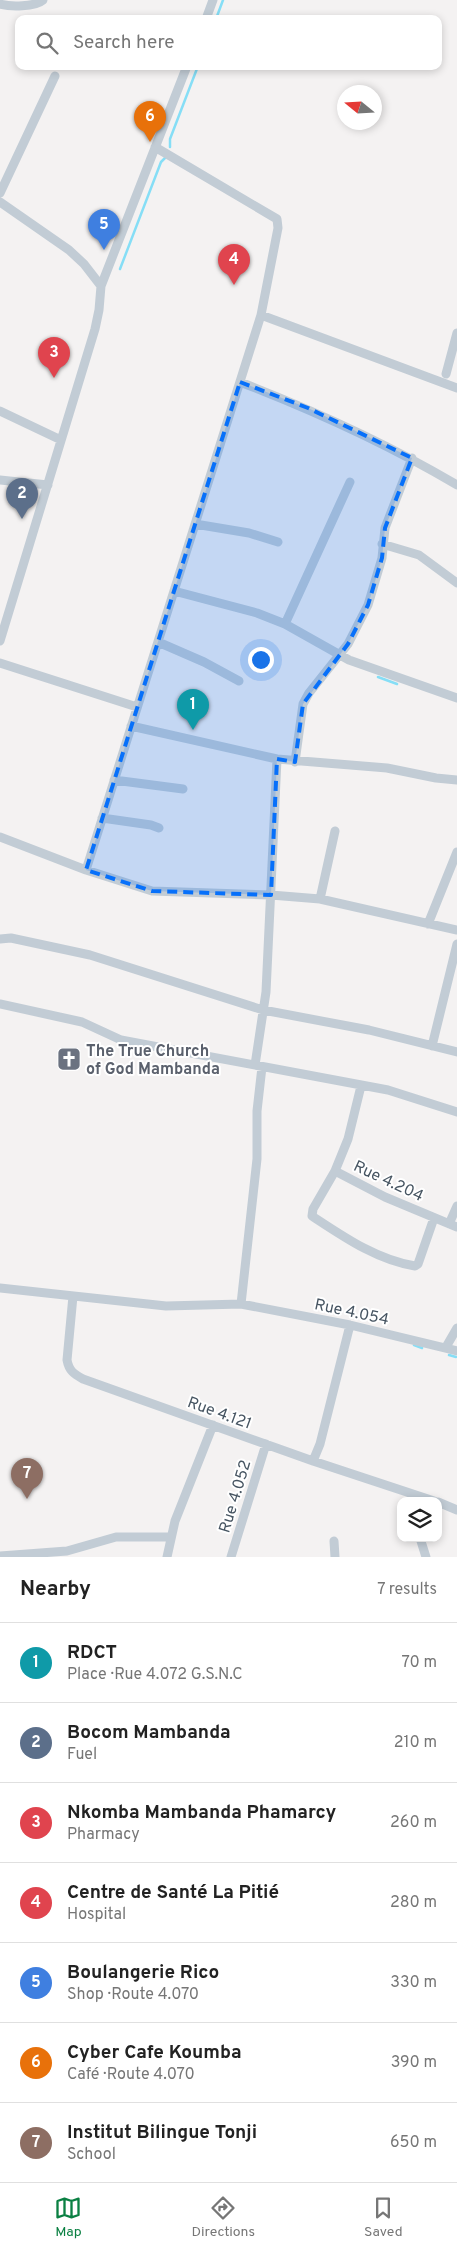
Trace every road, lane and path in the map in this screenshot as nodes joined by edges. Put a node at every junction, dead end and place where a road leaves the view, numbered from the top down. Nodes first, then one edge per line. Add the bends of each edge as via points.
1 (43, 0) edge
2 (213, 0) edge
3 (0, 4) edge
4 (207, 15) edge
5 (185, 70) edge
6 (55, 76) dead end
7 (155, 146) junction
8 (0, 193) edge
9 (0, 202) edge
10 (101, 286) junction
11 (261, 315) junction
12 (457, 333) edge
13 (446, 374) dead end
14 (240, 382) junction
15 (457, 388) edge
16 (0, 411) edge
17 (61, 440) junction
18 (412, 458) junction
19 (0, 480) edge
20 (350, 482) dead end
21 (48, 485) junction
22 (457, 485) edge
23 (195, 524) junction
24 (278, 542) dead end
25 (382, 544) junction
26 (457, 583) edge
27 (174, 591) junction
28 (285, 624) junction
29 (2, 626) edge
30 (0, 641) edge
31 (158, 642) junction
32 (340, 656) junction
33 (0, 663) edge
34 (239, 681) dead end
35 (457, 698) edge
36 (137, 707) junction
37 (131, 726) junction
38 (277, 759) junction
39 (295, 762) junction
40 (114, 780) junction
41 (457, 780) edge
42 (183, 789) dead end
43 (102, 818) junction
44 (159, 828) dead end
45 (335, 831) dead end
46 (0, 837) edge
47 (457, 852) edge
48 (86, 870) junction
49 (271, 895) junction
50 (320, 899) junction
51 (428, 924) junction
52 (457, 930) edge
53 (0, 939) edge
54 (457, 944) edge
55 (0, 1004) edge
56 (263, 1010) junction
57 (432, 1046) junction
58 (457, 1052) edge
59 (259, 1066) junction
60 (361, 1086) junction
61 (457, 1112) edge
62 (335, 1171) junction
63 (457, 1206) edge
64 (434, 1218) junction
65 (453, 1226) edge
66 (0, 1288) edge
67 (73, 1296) junction
68 (241, 1304) junction
69 (350, 1325) junction
70 (457, 1328) edge
71 (446, 1347) junction
72 (457, 1351) edge
73 (213, 1425) junction
74 (266, 1444) junction
75 (313, 1461) junction
76 (414, 1497) edge
77 (442, 1504) edge
78 (457, 1510) edge
79 (170, 1537) junction
80 (334, 1541) dead end
81 (421, 1542) edge
82 (0, 1556) edge
83 (167, 1557) edge
84 (231, 1557) edge
85 (335, 1557) edge
86 (426, 1557) edge

1 - 3 street via 38,4
2 - 4 street
5 - 7 street
6 - 8 street
7 - 10 street
7 - 11 street via 277,219
9 - 10 street via 69,250
10 - 17 street via 95,329
11 - 14 street
11 - 15 street
12 - 13 street
14 - 18 street via 308,408
14 - 23 street
16 - 17 street
17 - 21 street
18 - 22 street
18 - 25 street
19 - 21 street
20 - 28 street
21 - 29 street
23 - 24 street via 249,533
23 - 27 street
25 - 26 street via 426,558
25 - 32 street via 382,558 368,605
27 - 28 street via 257,612
27 - 31 street
28 - 32 street
29 - 30 street
31 - 34 street
31 - 36 street
32 - 35 street
32 - 39 street via 303,704
33 - 36 street
36 - 37 street
37 - 38 street
37 - 40 street
38 - 39 street
38 - 49 street
39 - 41 street via 387,768
40 - 42 street
40 - 43 street
43 - 44 street
43 - 48 street
45 - 50 street
46 - 48 street
47 - 51 street
48 - 49 street via 152,892
49 - 50 street
49 - 56 street
50 - 51 street
51 - 52 street
53 - 56 street via 11,938 90,955
54 - 57 street
55 - 59 street via 82,1022 121,1040
56 - 57 street via 369,1030
56 - 59 street
57 - 58 street
59 - 60 street
59 - 68 street via 257,1160
60 - 61 street via 407,1095
60 - 62 street, Rue 4.204 via 348,1139
62 - 64 street, Rue 4.204
62 - 64 street via 312,1216 357,1246 415,1266
63 - 65 street
64 - 65 street, Rue 4.204
66 - 67 street, Rue 4.054
67 - 68 street, Rue 4.054 via 166,1306
67 - 73 street, Rue 4.121 via 67,1360 72,1372 83,1379
68 - 69 street, Rue 4.054
69 - 71 street, Rue 4.054
69 - 75 street
70 - 71 street
71 - 72 street, Rue 4.054
73 - 74 street, Rue 4.121
73 - 79 street
74 - 75 street, Rue 4.121
74 - 84 street, Rue 4.052
75 - 76 street, Rue 4.121
77 - 78 street
79 - 82 street via 116,1537 67,1551
79 - 83 street
80 - 85 street
81 - 86 street

